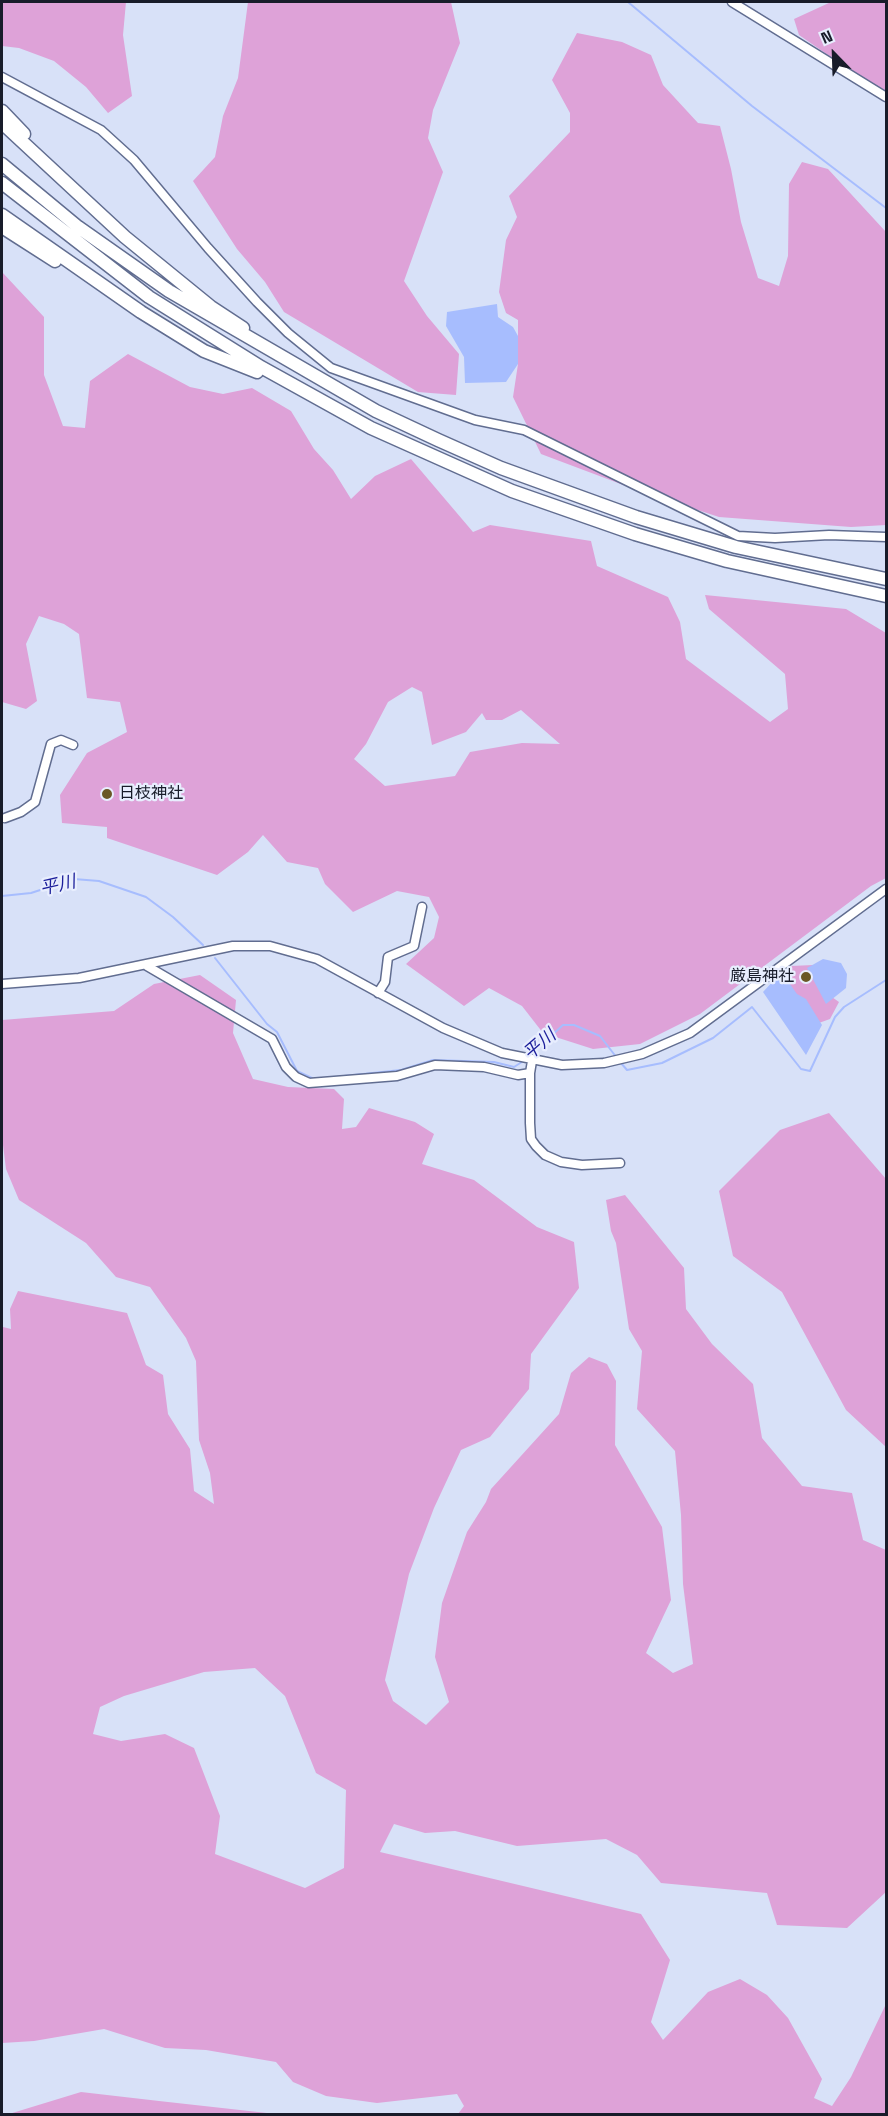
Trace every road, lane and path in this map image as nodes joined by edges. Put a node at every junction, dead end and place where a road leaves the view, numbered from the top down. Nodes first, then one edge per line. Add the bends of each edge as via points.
1 (732, 2) edge
2 (2, 77) edge
3 (886, 97) edge
4 (2, 111) edge
5 (2, 123) edge
6 (2, 164) edge
7 (60, 177) junction
8 (2, 183) edge
9 (2, 215) edge
10 (2, 227) edge
11 (141, 312) junction
12 (264, 348) junction
13 (371, 428) junction
14 (886, 537) edge
15 (886, 579) edge
16 (886, 596) edge
17 (73, 746) dead end
18 (3, 820) edge
19 (886, 889) edge
20 (422, 907) dead end
21 (147, 966) junction
22 (2, 984) edge
23 (378, 993) junction
24 (528, 1060) junction
25 (530, 1073) junction
26 (620, 1163) dead end

1 - 3 street
2 - 14 street via 101,130 134,160 257,302 331,368 475,420 524,430 738,536
4 - 7 highway
5 - 7 highway
6 - 12 highway via 116,255
7 - 12 highway via 125,237 211,307 247,330
8 - 13 highway via 149,297 261,368
9 - 11 highway
10 - 11 highway
11 - 13 highway via 204,351 258,372 332,413
12 - 15 highway via 376,411 544,484 736,547
13 - 16 highway via 512,491 612,527 727,561
17 - 18 street via 61,740 51,744 35,802
19 - 24 street via 690,1033 656,1049 613,1061 562,1065
20 - 23 street via 414,946 388,957 385,982
21 - 22 street via 65,980
21 - 23 street via 233,946 270,946 309,956
21 - 25 street via 272,1040 286,1067 309,1083 397,1076 435,1065
23 - 24 street via 465,1038
24 - 25 street
25 - 26 street via 531,1138 545,1155 582,1166

